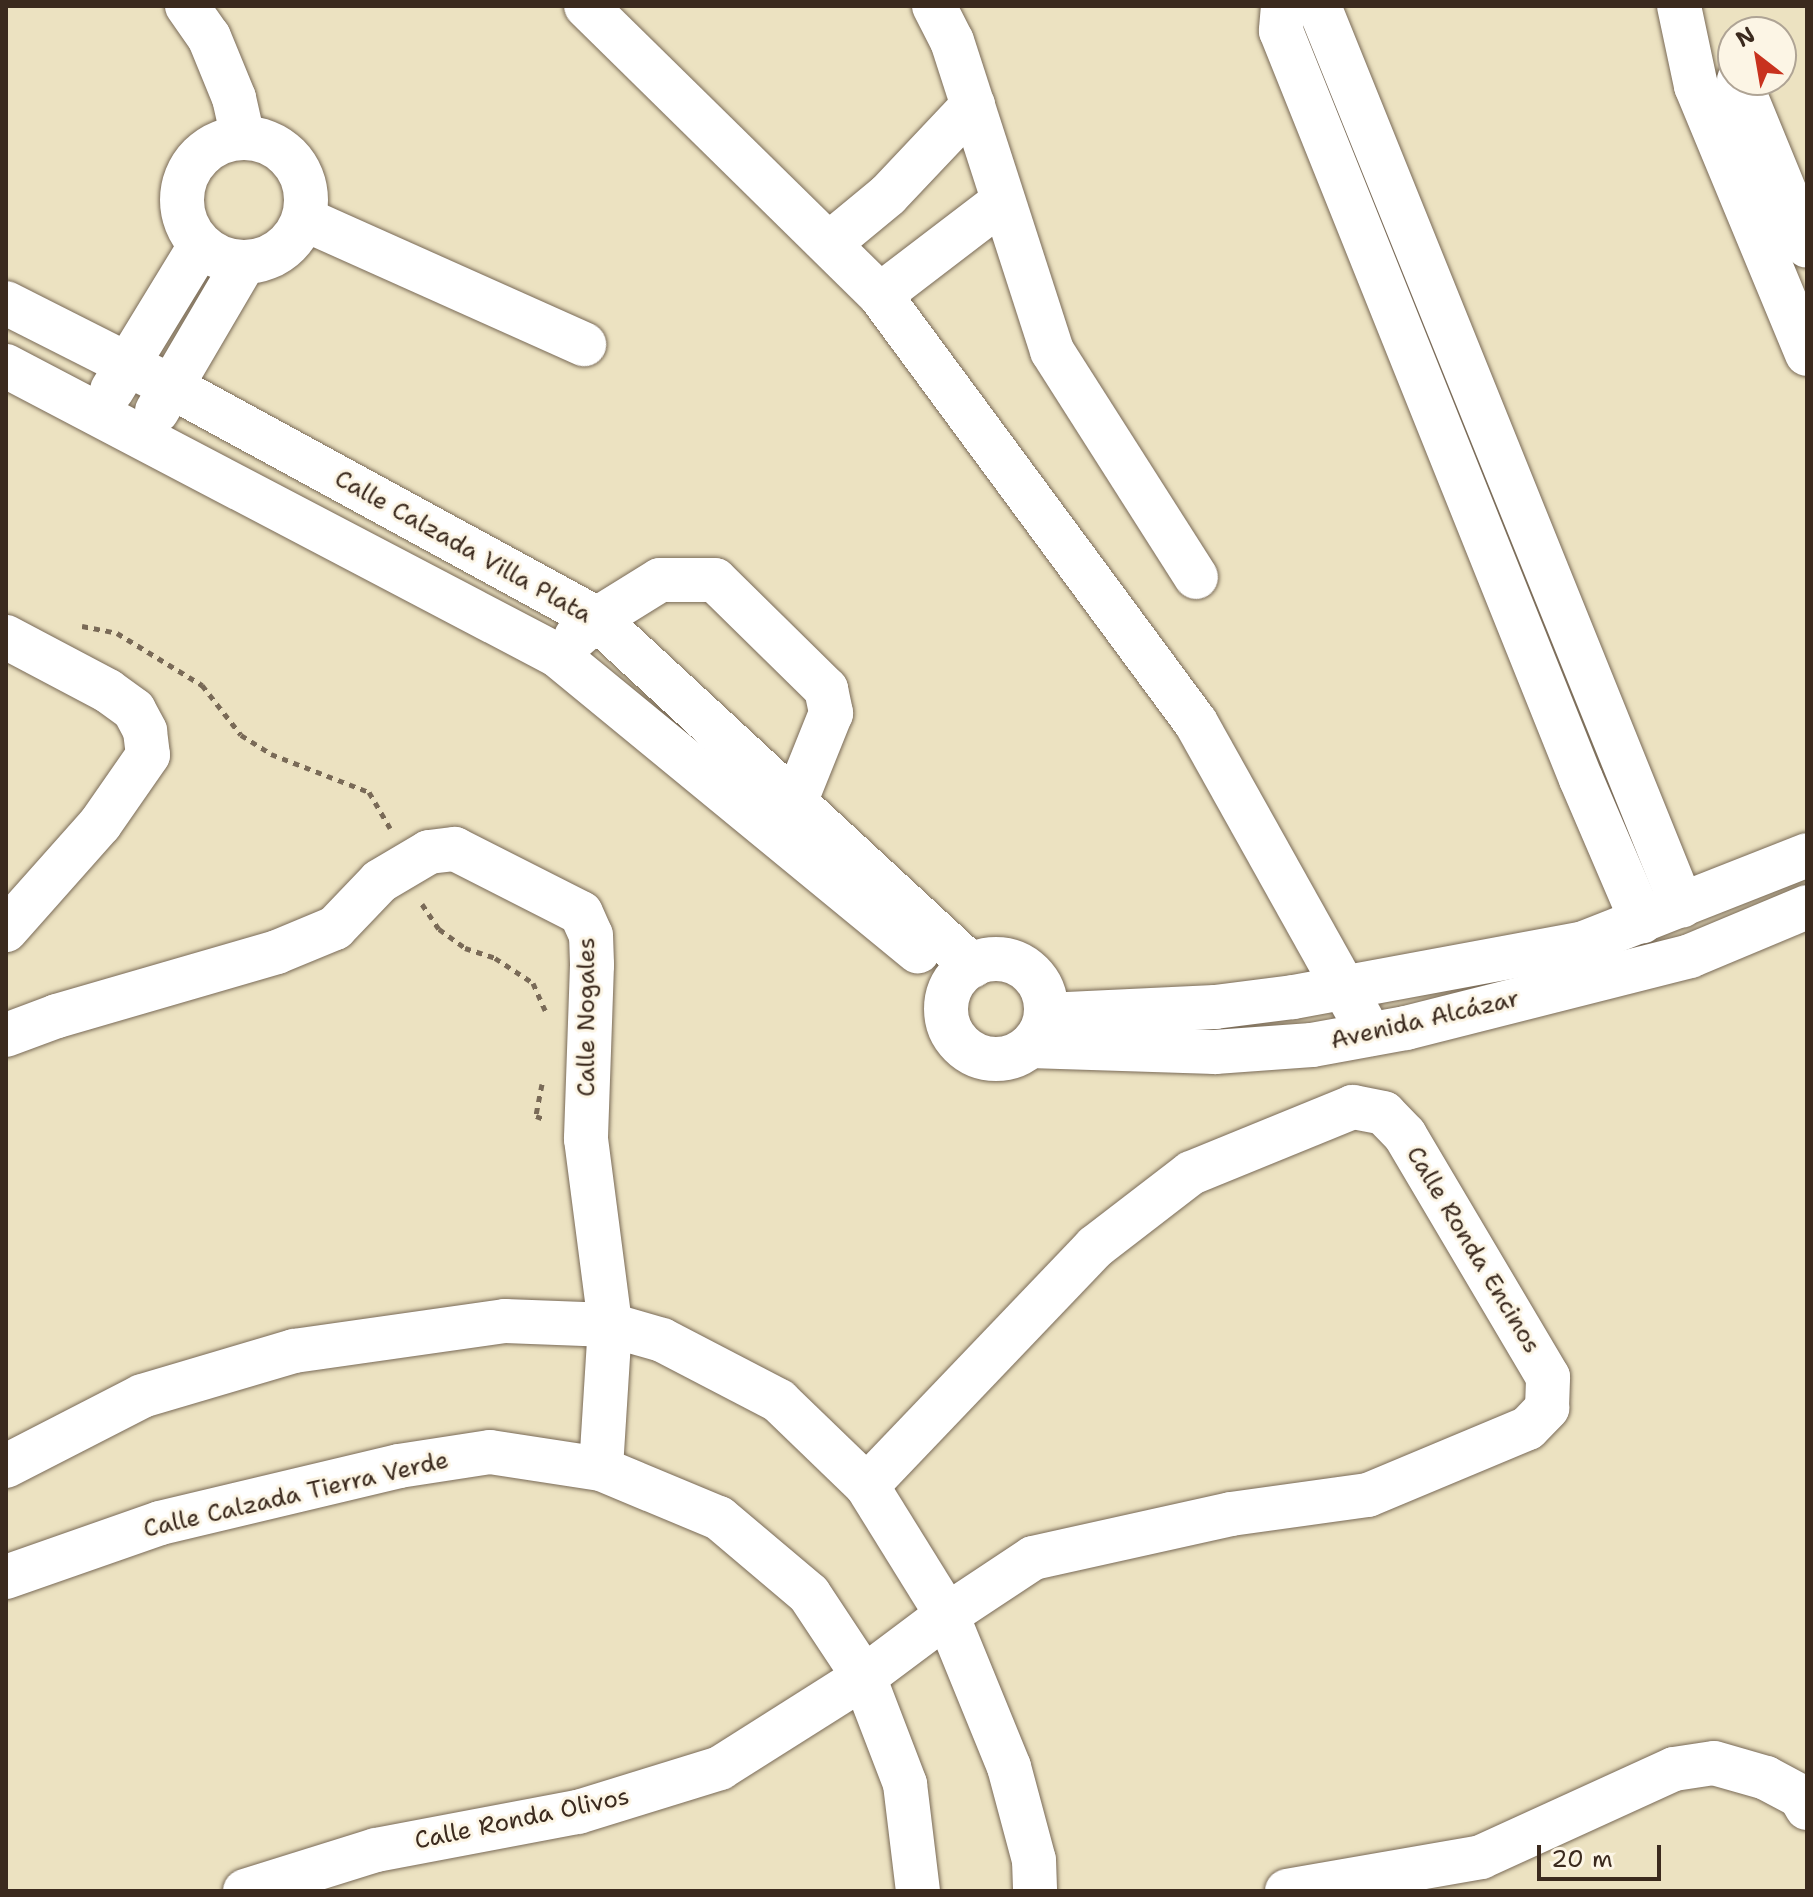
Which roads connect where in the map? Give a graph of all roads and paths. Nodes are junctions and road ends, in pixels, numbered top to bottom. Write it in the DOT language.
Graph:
graph roads {
  1 [pos="187,6"];
  2 [pos="586,6"];
  3 [pos="934,6"];
  4 [pos="1283,6"];
  5 [pos="1319,6"];
  6 [pos="1680,9"];
  7 [pos="1717,51"];
  8 [pos="1746,96"];
  9 [pos="973,105"];
  10 [pos="243,138"];
  11 [pos="1003,201"];
  12 [pos="304,219"];
  13 [pos="830,243"];
  14 [pos="200,246"];
  15 [pos="1807,246"];
  16 [pos="244,263"];
  17 [pos="880,295"];
  18 [pos="6,303"];
  19 [pos="584,344"];
  20 [pos="1807,354"];
  21 [pos="127,365"];
  22 [pos="6,366"];
  23 [pos="172,387"];
  24 [pos="1476,396"];
  25 [pos="1433,411"];
  26 [pos="98,414"];
  27 [pos="141,437"];
  28 [pos="1196,577"];
  29 [pos="597,619"];
  30 [pos="72,623"];
  31 [pos="6,637"];
  32 [pos="557,655"];
  33 [pos="1623,763"];
  34 [pos="1581,779"];
  35 [pos="796,800"];
  36 [pos="1807,855"];
  37 [pos="408,863"];
  38 [pos="1682,906"];
  39 [pos="1807,907"];
  40 [pos="1642,921"];
  41 [pos="6,930"];
  42 [pos="963,973"];
  43 [pos="1344,987"];
  44 [pos="546,1015"];
  45 [pos="1038,1030"];
  46 [pos="1370,1034"];
  47 [pos="6,1035"];
  48 [pos="543,1078"];
  49 [pos="587,1120"];
  50 [pos="610,1325"];
  51 [pos="6,1466"];
  52 [pos="601,1469"];
  53 [pos="867,1486"];
  54 [pos="6,1577"];
  55 [pos="947,1615"];
  56 [pos="864,1677"];
  57 [pos="1807,1808"];
  58 [pos="245,1891"];
  59 [pos="918,1891"];
  60 [pos="1035,1891"];
  61 [pos="1287,1891"];
  1 -- 10 [label="street"];
  2 -- 13 [label="street"];
  3 -- 9 [label="street"];
  4 -- 25 [label="street"];
  5 -- 24 [label="street"];
  6 -- 7 [label="street"];
  6 -- 20 [label="street"];
  8 -- 15 [label="street"];
  9 -- 11 [label="street"];
  9 -- 13 [label="street"];
  10 -- 12 [label="street"];
  10 -- 14 [label="street"];
  11 -- 17 [label="street"];
  11 -- 28 [label="street"];
  12 -- 16 [label="street"];
  12 -- 19 [label="street"];
  13 -- 17 [label="street"];
  14 -- 16 [label="street"];
  14 -- 21 [label="street"];
  16 -- 23 [label="street"];
  17 -- 43 [label="street"];
  18 -- 21 [label="street, Calle Calzada Villa Plata"];
  21 -- 23 [label="street, Calle Calzada Villa Plata"];
  21 -- 26 [label="street"];
  22 -- 26 [label="street, Calle Calzada Villa Plata"];
  23 -- 27 [label="street"];
  23 -- 29 [label="street, Calle Calzada Villa Plata"];
  24 -- 25 [label="street"];
  24 -- 33 [label="street"];
  25 -- 34 [label="street"];
  26 -- 27 [label="street, Calle Calzada Villa Plata"];
  27 -- 32 [label="street, Calle Calzada Villa Plata"];
  29 -- 32 [label="street"];
  29 -- 35 [label="street, Calle Calzada Villa Plata"];
  29 -- 35 [label="street"];
  30 -- 37 [label="path"];
  31 -- 41 [label="street"];
  32 -- 42 [label="street, Calle Calzada Villa Plata"];
  33 -- 34 [label="street"];
  33 -- 38 [label="street"];
  34 -- 40 [label="street"];
  35 -- 42 [label="street, Calle Calzada Villa Plata"];
  36 -- 38 [label="street, Avenida Alcázar"];
  37 -- 44 [label="path"];
  37 -- 47 [label="street, Calle Nogales"];
  37 -- 49 [label="street, Calle Nogales"];
  38 -- 40 [label="street, Avenida Alcázar"];
  39 -- 46 [label="street, Avenida Alcázar"];
  40 -- 43 [label="street, Avenida Alcázar"];
  42 -- 45 [label="street"];
  42 -- 45 [label="street"];
  43 -- 45 [label="street, Avenida Alcázar"];
  43 -- 46 [label="street"];
  45 -- 46 [label="street, Avenida Alcázar"];
  48 -- 49 [label="path"];
  49 -- 50 [label="street, Calle Nogales"];
  50 -- 51 [label="street"];
  50 -- 52 [label="street, Calle Nogales"];
  50 -- 53 [label="street"];
  52 -- 54 [label="street, Calle Calzada Tierra Verde"];
  52 -- 56 [label="street, Calle Calzada Tierra Verde"];
  53 -- 55 [label="street"];
  53 -- 55 [label="street, Calle Ronda Encinos"];
  55 -- 56 [label="street, Calle Ronda Olivos"];
  55 -- 60 [label="street"];
  56 -- 58 [label="street, Calle Ronda Olivos"];
  56 -- 59 [label="street, Calle Calzada Tierra Verde"];
  57 -- 61 [label="street"];
}
